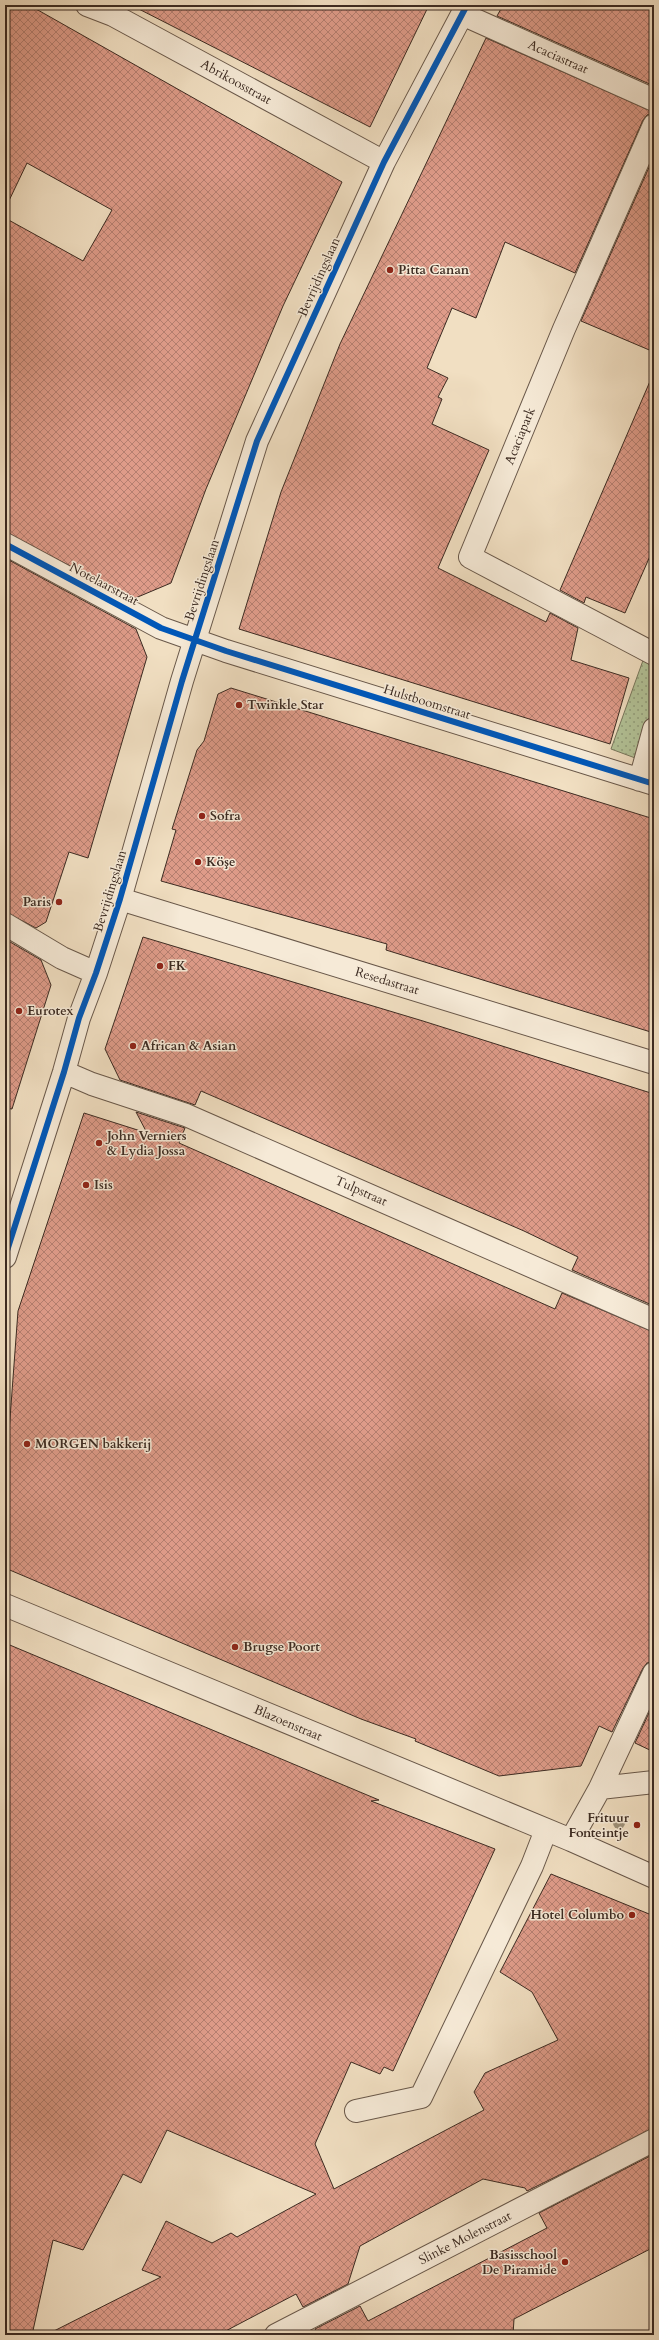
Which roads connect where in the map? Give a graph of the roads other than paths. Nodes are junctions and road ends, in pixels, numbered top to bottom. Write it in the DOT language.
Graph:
graph roads {
  1 [pos="87,5"];
  2 [pos="116,10"];
  3 [pos="465,10"];
  4 [pos="654,100"];
  5 [pos="654,125"];
  6 [pos="384,162"];
  7 [pos="5,544"];
  8 [pos="195,640"];
  9 [pos="654,654"];
  10 [pos="654,729"];
  11 [pos="647,782"];
  12 [pos="120,899"];
  13 [pos="5,924"];
  14 [pos="96,973"];
  15 [pos="654,1063"];
  16 [pos="64,1072"];
  17 [pos="5,1257"];
  18 [pos="654,1320"];
  19 [pos="5,1605"];
  20 [pos="654,1673"];
  21 [pos="654,1782"];
  22 [pos="600,1788"];
  23 [pos="546,1830"];
  24 [pos="571,1840"];
  25 [pos="654,1877"];
  26 [pos="356,2111"];
  27 [pos="654,2140"];
  28 [pos="276,2335"];
  1 -- 2 [label="street, Abrikoosstraat"];
  2 -- 6 [label="street, Abrikoosstraat"];
  3 -- 4 [label="street, Acaciastraat"];
  3 -- 6 [label="street, Bevrijdingslaan"];
  5 -- 9 [label="street, Acaciapark"];
  6 -- 8 [label="street, Bevrijdingslaan"];
  7 -- 8 [label="street, Notelaarstraat"];
  8 -- 11 [label="street, Hulstboomstraat"];
  8 -- 12 [label="street, Bevrijdingslaan"];
  10 -- 11 [label="street"];
  12 -- 14 [label="street, Bevrijdingslaan"];
  12 -- 15 [label="street, Resedastraat"];
  13 -- 14 [label="street"];
  14 -- 16 [label="street, Bevrijdingslaan"];
  16 -- 17 [label="street, Bevrijdingslaan"];
  16 -- 18 [label="street, Tulpstraat"];
  19 -- 23 [label="street, Blazoenstraat"];
  20 -- 22 [label="street"];
  21 -- 22 [label="street"];
  22 -- 24 [label="street"];
  23 -- 24 [label="street, Blazoenstraat"];
  23 -- 26 [label="street"];
  24 -- 25 [label="street, Blazoenstraat"];
  27 -- 28 [label="street, Slinke Molenstraat"];
}
